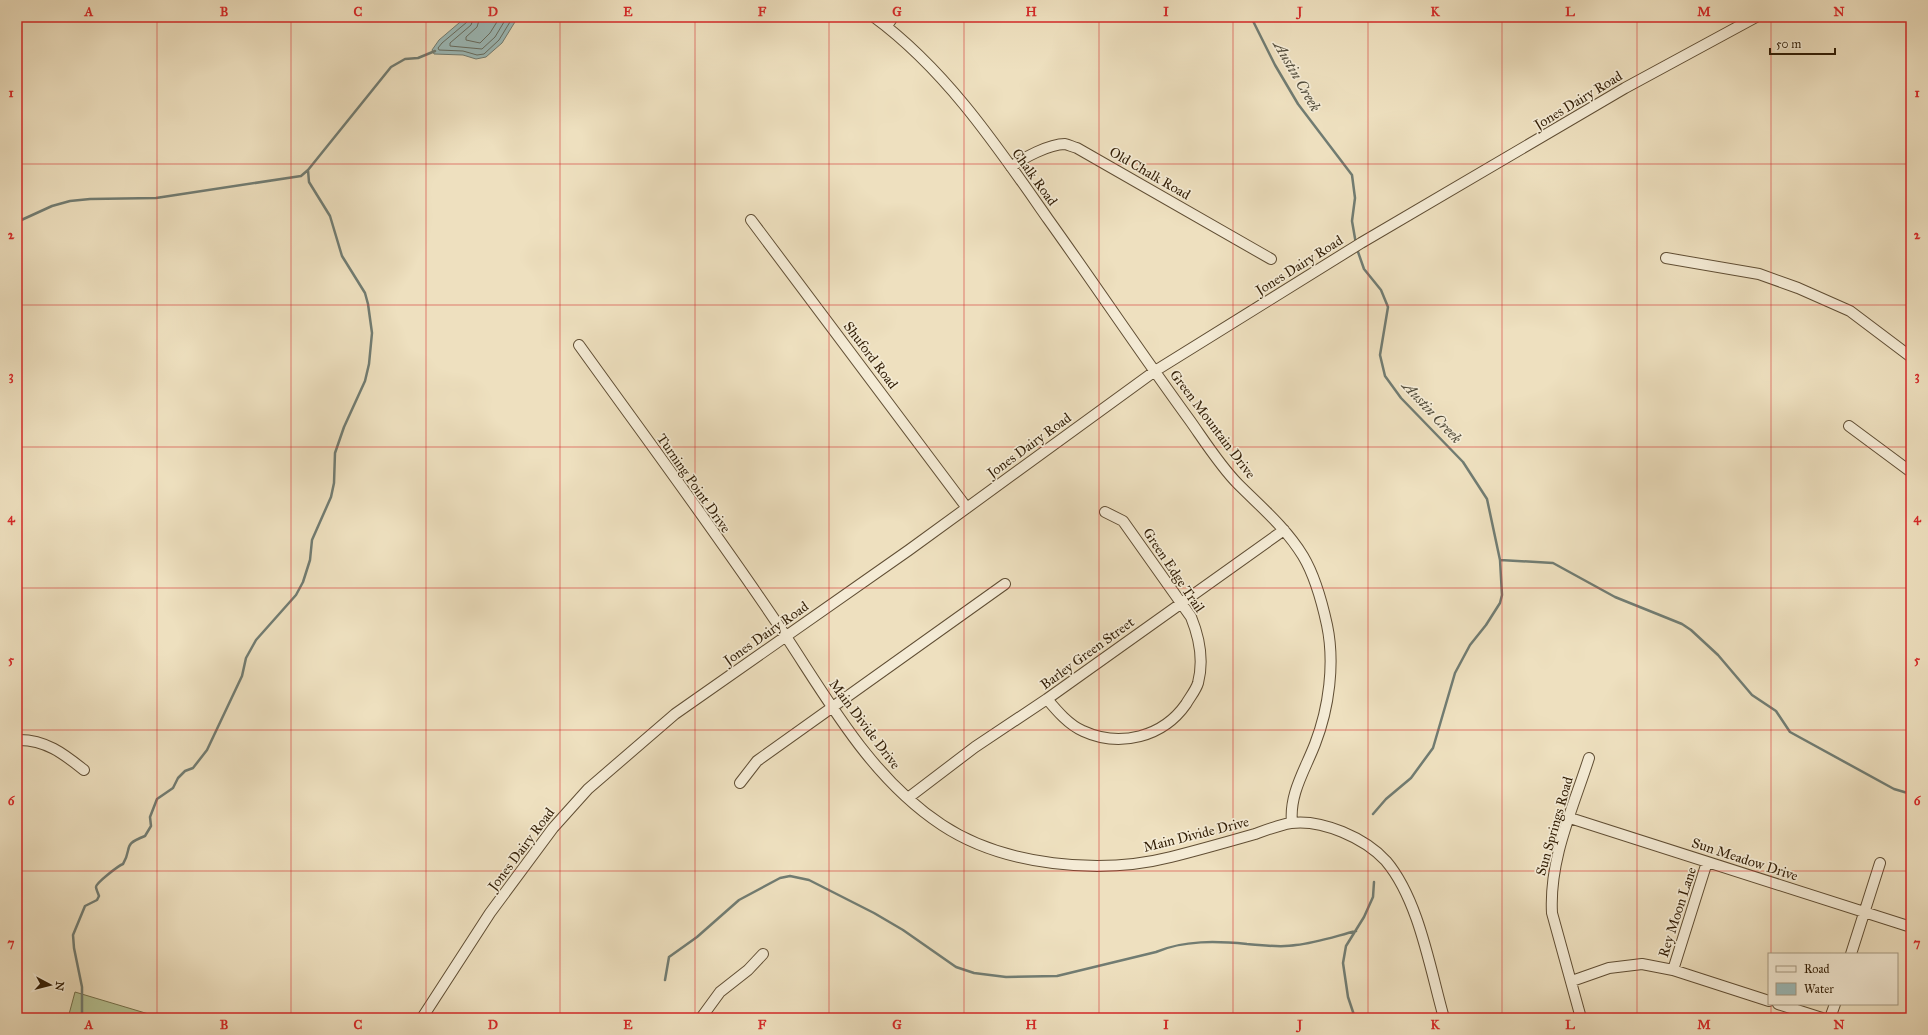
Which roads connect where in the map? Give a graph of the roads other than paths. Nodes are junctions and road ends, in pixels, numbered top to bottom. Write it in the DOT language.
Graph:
graph roads {
  1 [pos="874,17"];
  2 [pos="894,17"];
  3 [pos="1756,17"];
  4 [pos="886,26"];
  5 [pos="1011,167"];
  6 [pos="751,220"];
  7 [pos="1666,258"];
  8 [pos="1271,259"];
  9 [pos="578,345"];
  10 [pos="1911,357"];
  11 [pos="1155,371"];
  12 [pos="1849,426"];
  13 [pos="1911,472"];
  14 [pos="967,508"];
  15 [pos="1105,512"];
  16 [pos="1284,530"];
  17 [pos="1005,584"];
  18 [pos="1181,603"];
  19 [pos="786,637"];
  20 [pos="1047,699"];
  21 [pos="833,706"];
  22 [pos="17,740"];
  23 [pos="1589,758"];
  24 [pos="84,770"];
  25 [pos="740,783"];
  26 [pos="908,798"];
  27 [pos="1570,818"];
  28 [pos="1292,823"];
  29 [pos="1707,862"];
  30 [pos="1880,863"];
  31 [pos="1864,912"];
  32 [pos="1911,927"];
  33 [pos="1851,953"];
  34 [pos="763,954"];
  35 [pos="1673,970"];
  36 [pos="1572,980"];
  37 [pos="1768,1001"];
  38 [pos="1781,1005"];
  39 [pos="1835,1005"];
  40 [pos="422,1018"];
  41 [pos="701,1018"];
  42 [pos="1444,1018"];
  43 [pos="1581,1018"];
  44 [pos="1822,1018"];
  45 [pos="1830,1018"];
  1 -- 4 [label="street, Chalk Road"];
  2 -- 4 [label="street"];
  3 -- 11 [label="street, Jones Dairy Road"];
  4 -- 5 [label="street, Chalk Road"];
  5 -- 8 [label="street, Old Chalk Road"];
  5 -- 11 [label="street, Chalk Road"];
  6 -- 14 [label="street, Shuford Road"];
  7 -- 10 [label="street"];
  9 -- 19 [label="street, Turning Point Drive"];
  11 -- 14 [label="street, Jones Dairy Road"];
  11 -- 16 [label="street, Green Mountain Drive"];
  12 -- 13 [label="street"];
  14 -- 19 [label="street, Jones Dairy Road"];
  15 -- 18 [label="street, Green Edge Trail"];
  16 -- 18 [label="street, Barley Green Street"];
  16 -- 28 [label="street, Green Mountain Drive"];
  17 -- 21 [label="street"];
  18 -- 20 [label="street, Barley Green Street"];
  18 -- 20 [label="street, Green Edge Trail"];
  19 -- 21 [label="street, Main Divide Drive"];
  19 -- 40 [label="street, Jones Dairy Road"];
  20 -- 26 [label="street, Barley Green Street"];
  21 -- 25 [label="street"];
  21 -- 26 [label="street, Main Divide Drive"];
  22 -- 24 [label="street"];
  23 -- 27 [label="street, Sun Springs Road"];
  26 -- 28 [label="street, Main Divide Drive"];
  27 -- 29 [label="street, Sun Meadow Drive"];
  27 -- 36 [label="street, Sun Springs Road"];
  28 -- 42 [label="street, Main Divide Drive"];
  29 -- 31 [label="street, Sun Meadow Drive"];
  29 -- 35 [label="street, Rey Moon Lane"];
  30 -- 31 [label="street"];
  31 -- 32 [label="street, Sun Meadow Drive"];
  31 -- 33 [label="street"];
  34 -- 41 [label="street"];
  35 -- 36 [label="street"];
  35 -- 37 [label="street"];
  36 -- 43 [label="street, Sun Springs Road"];
  38 -- 44 [label="street"];
  39 -- 45 [label="street"];
}
